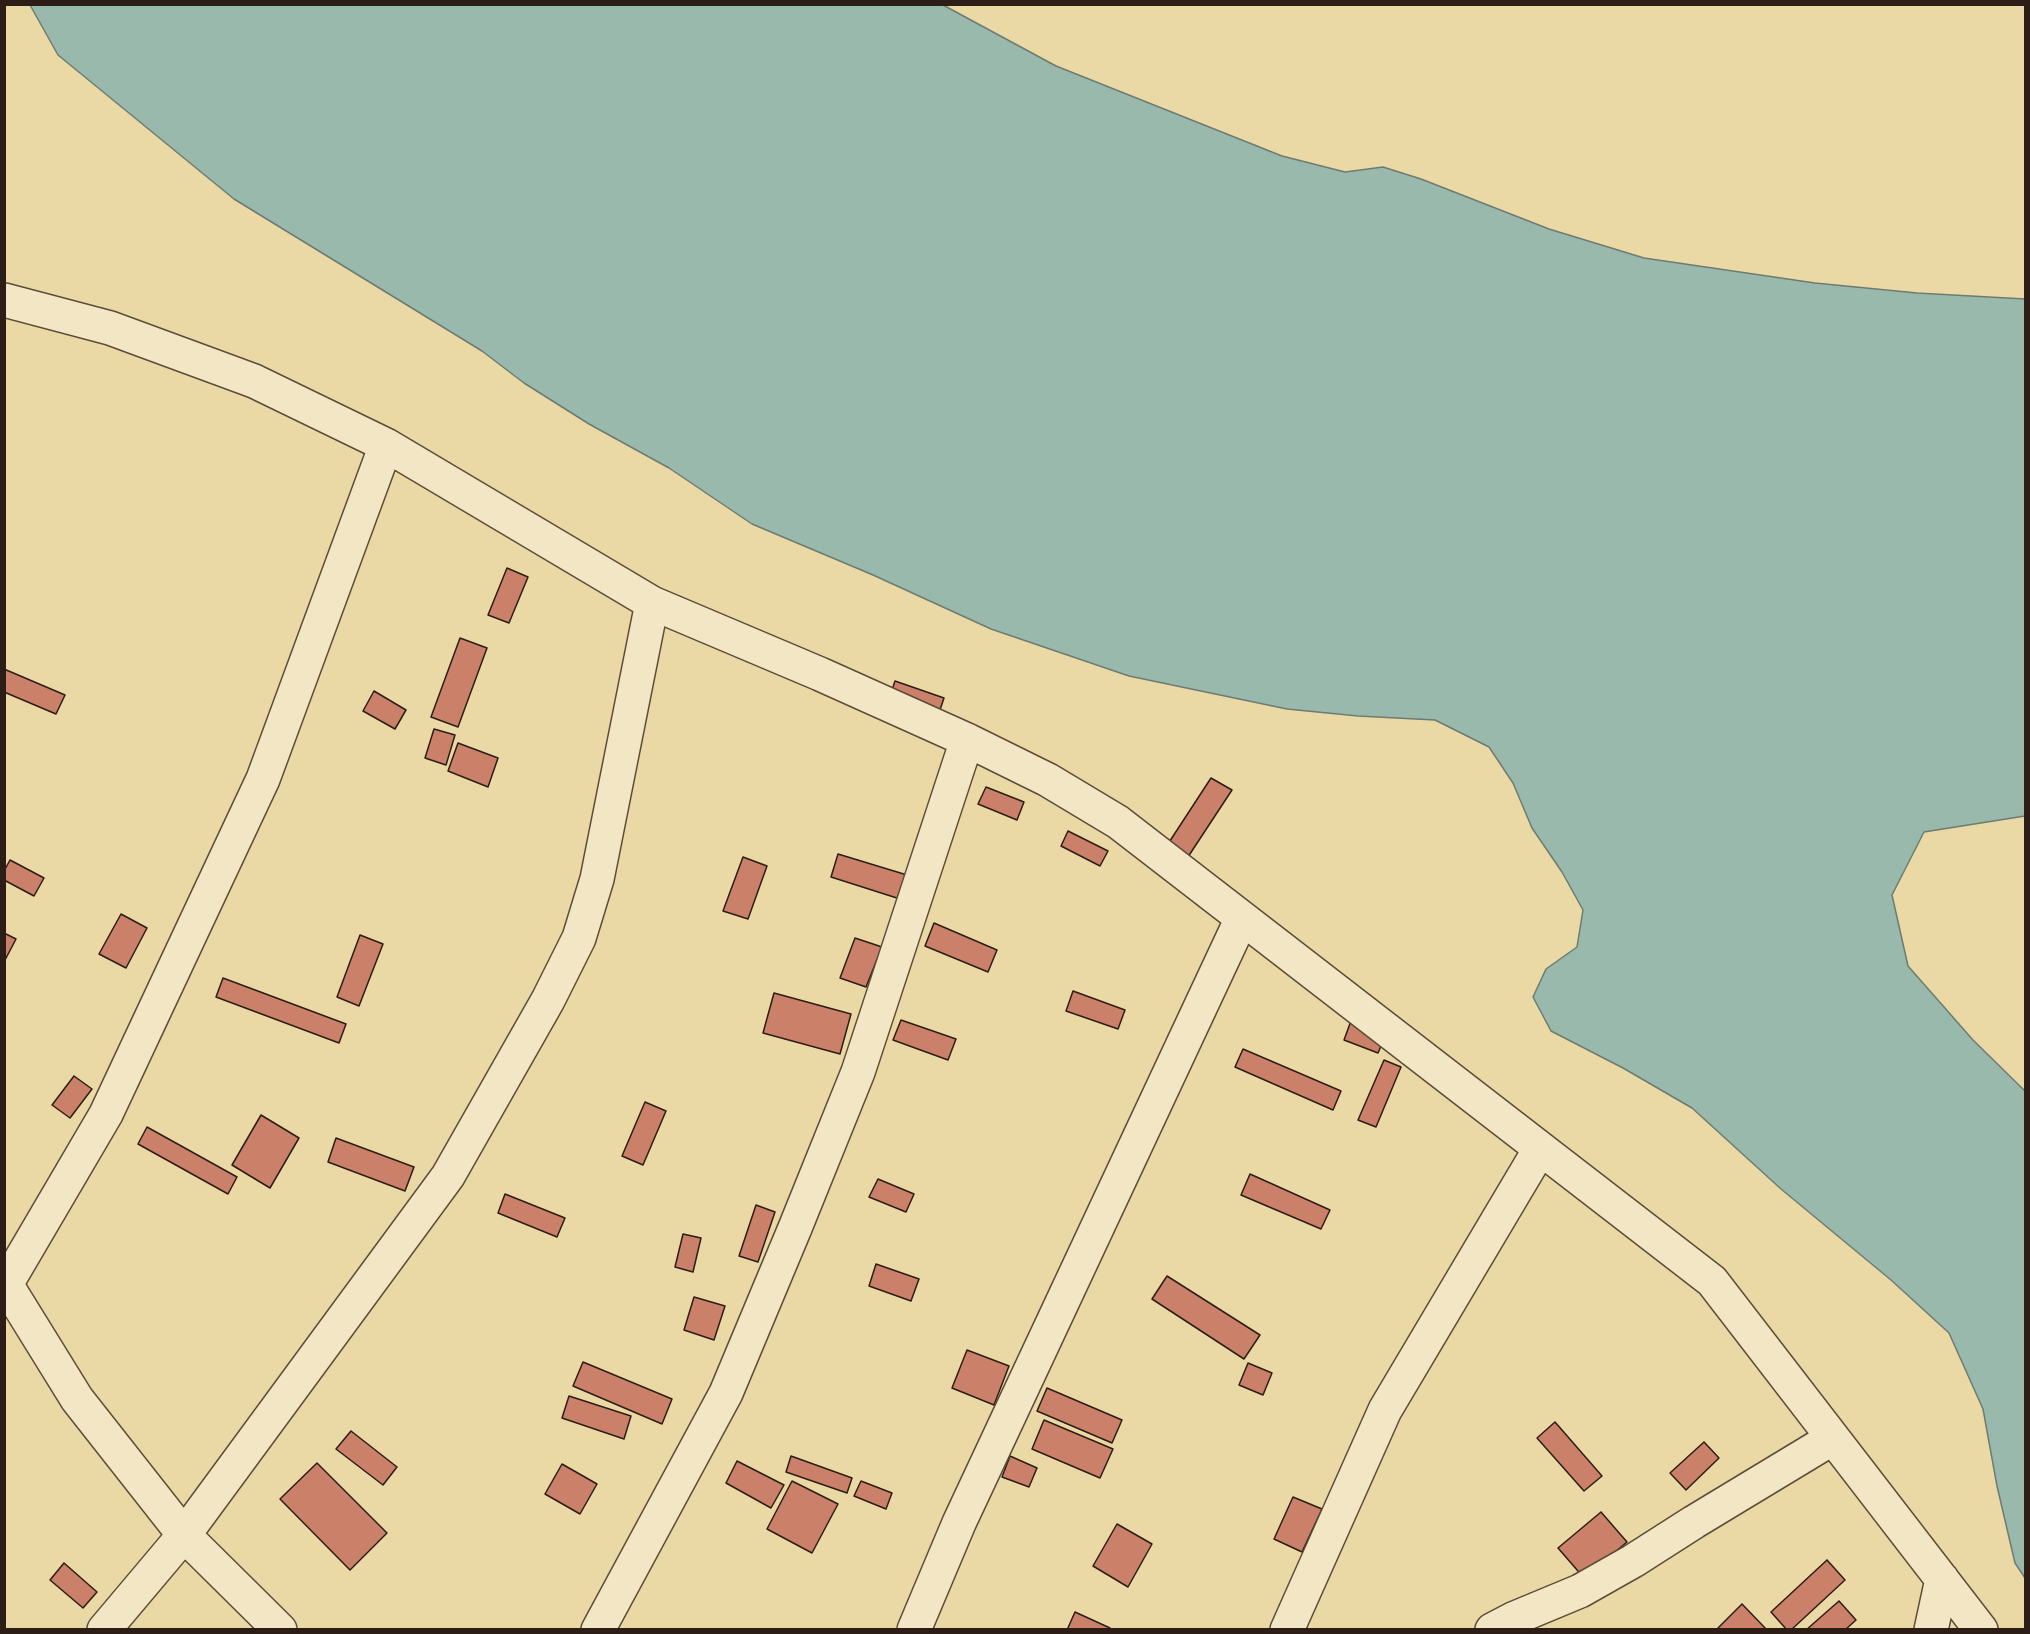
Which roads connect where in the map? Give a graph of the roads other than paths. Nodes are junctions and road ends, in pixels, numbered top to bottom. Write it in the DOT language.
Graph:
graph roads {
  1 [pos="4,300"];
  2 [pos="386,445"];
  3 [pos="652,603"];
  4 [pos="967,740"];
  5 [pos="1242,918"];
  6 [pos="1540,1149"];
  7 [pos="5,1285"];
  8 [pos="1833,1438"];
  9 [pos="184,1535"];
  10 [pos="1942,1579"];
  11 [pos="104,1629"];
  12 [pos="280,1629"];
  13 [pos="598,1629"];
  14 [pos="914,1629"];
  15 [pos="1287,1629"];
  16 [pos="1492,1629"];
  17 [pos="1931,1629"];
  18 [pos="1981,1629"];
  1 -- 2 [label="street"];
  2 -- 3 [label="street"];
  2 -- 7 [label="street"];
  3 -- 4 [label="street"];
  3 -- 9 [label="street"];
  4 -- 5 [label="street"];
  4 -- 13 [label="street"];
  5 -- 6 [label="street"];
  5 -- 14 [label="street"];
  6 -- 8 [label="street"];
  6 -- 15 [label="street"];
  7 -- 9 [label="street"];
  8 -- 10 [label="street"];
  8 -- 16 [label="street"];
  9 -- 11 [label="street"];
  9 -- 12 [label="street"];
  10 -- 17 [label="street"];
  10 -- 18 [label="street"];
}
